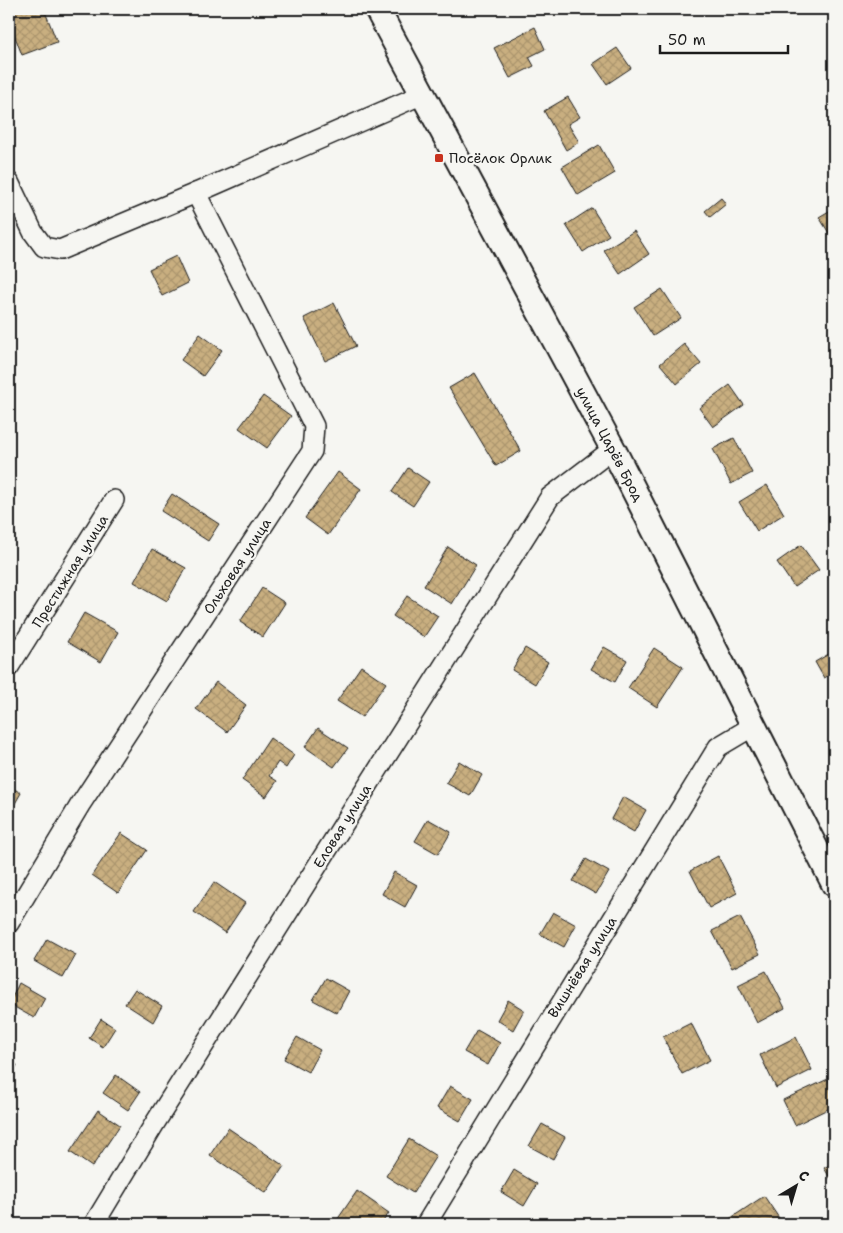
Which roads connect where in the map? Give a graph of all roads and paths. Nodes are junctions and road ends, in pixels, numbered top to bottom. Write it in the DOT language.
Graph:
graph roads {
  1 [pos="377,9"];
  2 [pos="423,94"];
  3 [pos="9,182"];
  4 [pos="196,193"];
  5 [pos="613,449"];
  6 [pos="114,500"];
  7 [pos="9,667"];
  8 [pos="755,725"];
  9 [pos="834,884"];
  10 [pos="9,923"];
  11 [pos="94,1224"];
  12 [pos="426,1224"];
  1 -- 2 [label="street, улица Царёв Брод"];
  2 -- 4 [label="street"];
  2 -- 5 [label="street, улица Царёв Брод"];
  3 -- 4 [label="street"];
  4 -- 10 [label="street, Ольховая улица"];
  5 -- 8 [label="street, улица Царёв Брод"];
  5 -- 11 [label="street, Еловая улица"];
  6 -- 7 [label="street, Престижная улица"];
  8 -- 9 [label="street, улица Царёв Брод"];
  8 -- 12 [label="street, Вишнёвая улица"];
}
